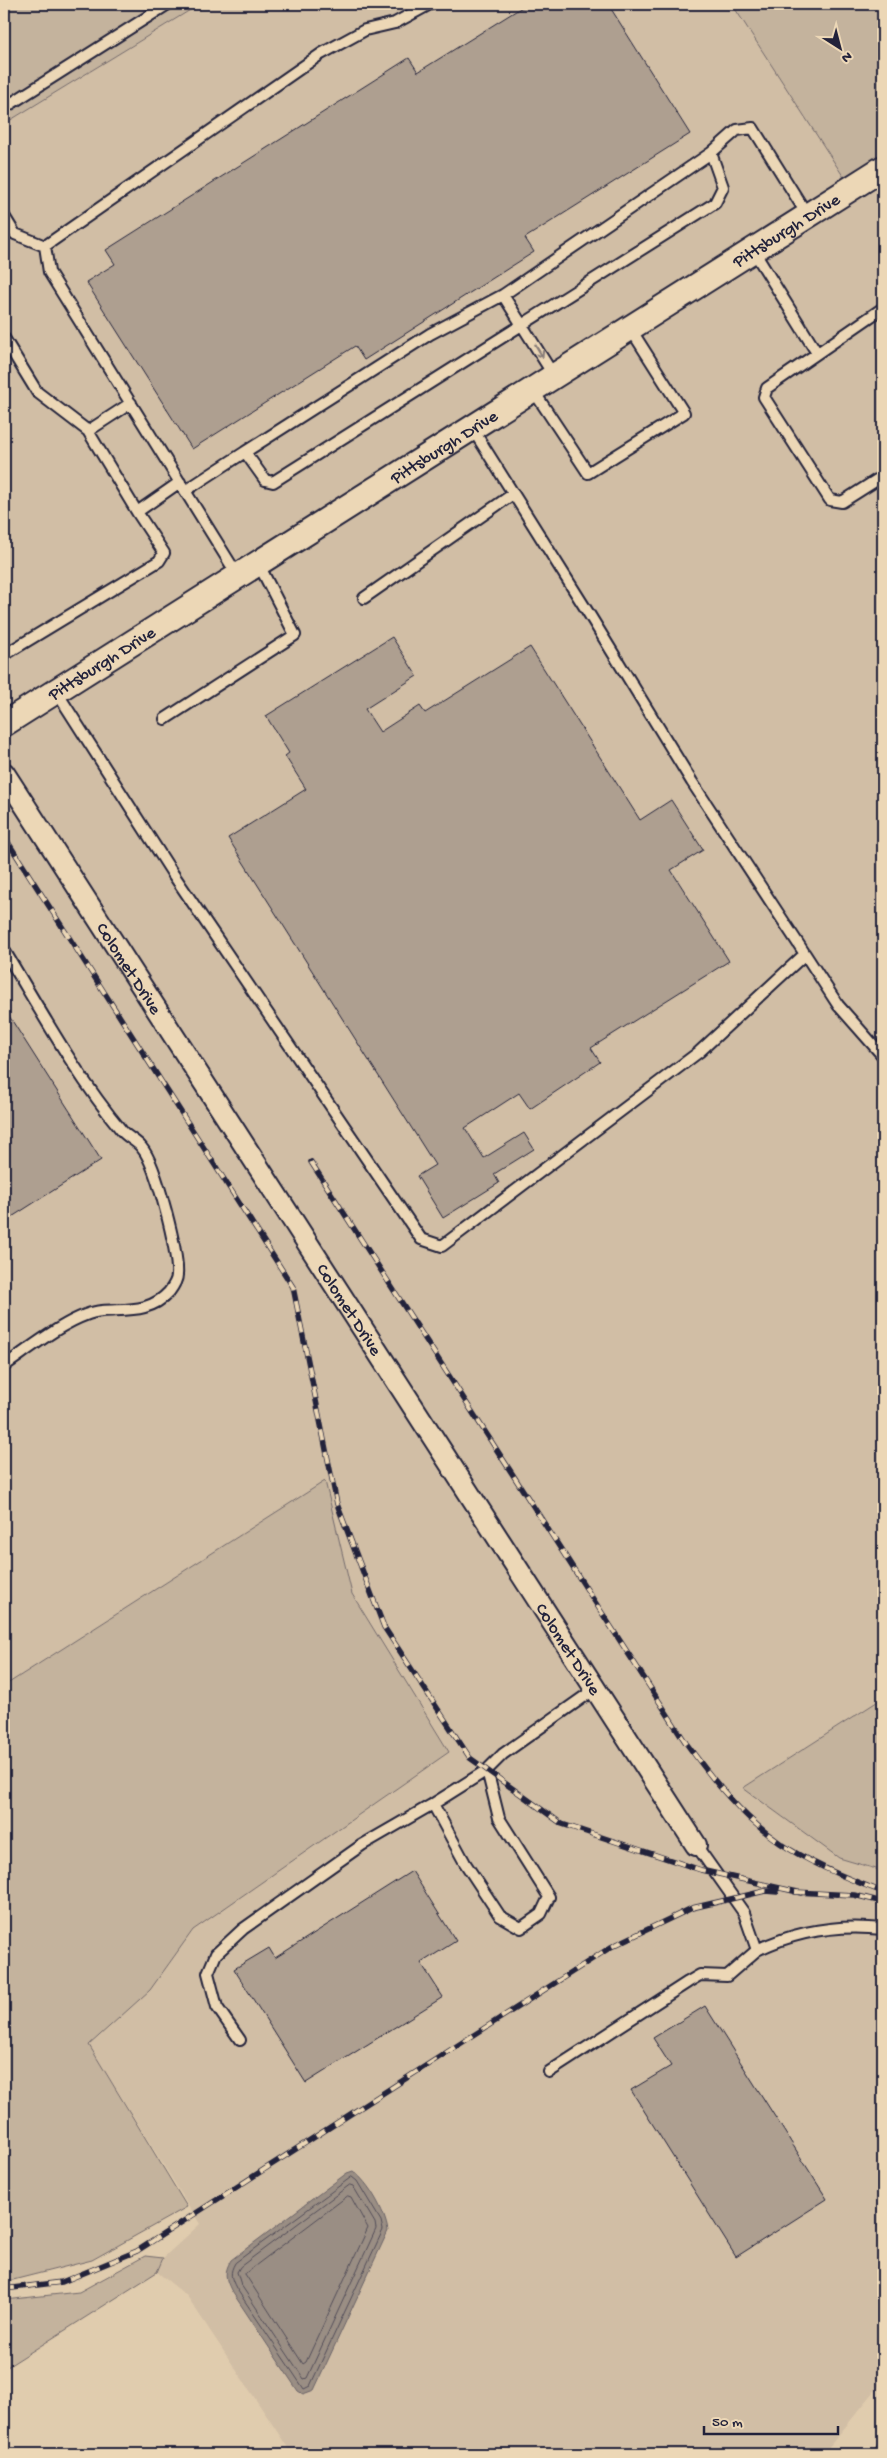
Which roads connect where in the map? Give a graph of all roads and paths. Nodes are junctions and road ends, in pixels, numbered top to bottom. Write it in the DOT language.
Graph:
graph roads {
  1 [pos="168,4"];
  2 [pos="430,4"];
  3 [pos="4,108"];
  4 [pos="711,153"];
  5 [pos="883,168"];
  6 [pos="4,216"];
  7 [pos="808,216"];
  8 [pos="45,246"];
  9 [pos="753,250"];
  10 [pos="503,295"];
  11 [pos="883,308"];
  12 [pos="524,326"];
  13 [pos="630,328"];
  14 [pos="4,338"];
  15 [pos="817,353"];
  16 [pos="554,376"];
  17 [pos="533,390"];
  18 [pos="130,403"];
  19 [pos="472,428"];
  20 [pos="88,431"];
  21 [pos="245,452"];
  22 [pos="883,476"];
  23 [pos="182,486"];
  24 [pos="513,494"];
  25 [pos="137,512"];
  26 [pos="248,570"];
  27 [pos="364,598"];
  28 [pos="4,655"];
  29 [pos="56,691"];
  30 [pos="165,719"];
  31 [pos="4,724"];
  32 [pos="4,773"];
  33 [pos="4,950"];
  34 [pos="806,954"];
  35 [pos="883,1056"];
  36 [pos="4,1366"];
  37 [pos="595,1689"];
  38 [pos="487,1770"];
  39 [pos="433,1804"];
  40 [pos="696,1845"];
  41 [pos="883,1928"];
  42 [pos="757,1950"];
  43 [pos="240,2040"];
  44 [pos="549,2072"];
  1 -- 3 [label="lane"];
  2 -- 8 [label="lane"];
  4 -- 7 [label="lane"];
  4 -- 10 [label="lane"];
  4 -- 12 [label="lane"];
  5 -- 7 [label="street, Pittsburgh Drive"];
  6 -- 8 [label="lane"];
  7 -- 9 [label="street, Pittsburgh Drive"];
  8 -- 18 [label="lane"];
  9 -- 13 [label="street, Pittsburgh Drive"];
  9 -- 15 [label="lane"];
  10 -- 12 [label="lane"];
  10 -- 21 [label="lane"];
  11 -- 15 [label="lane"];
  12 -- 16 [label="lane, one-way"];
  12 -- 21 [label="lane"];
  13 -- 16 [label="street, Pittsburgh Drive"];
  13 -- 17 [label="lane"];
  14 -- 20 [label="lane"];
  15 -- 22 [label="lane"];
  16 -- 17 [label="street, Pittsburgh Drive"];
  17 -- 19 [label="street, Pittsburgh Drive"];
  18 -- 20 [label="lane"];
  18 -- 23 [label="lane"];
  19 -- 24 [label="lane"];
  19 -- 26 [label="street, Pittsburgh Drive"];
  20 -- 25 [label="lane"];
  21 -- 23 [label="lane"];
  23 -- 25 [label="lane"];
  23 -- 26 [label="lane"];
  24 -- 27 [label="lane"];
  24 -- 34 [label="lane"];
  25 -- 28 [label="lane"];
  26 -- 29 [label="street, Pittsburgh Drive"];
  26 -- 30 [label="lane"];
  29 -- 31 [label="street, Pittsburgh Drive"];
  29 -- 34 [label="lane"];
  32 -- 37 [label="street, Colomet Drive"];
  33 -- 36 [label="lane"];
  34 -- 35 [label="lane"];
  37 -- 38 [label="lane"];
  37 -- 40 [label="street, Colomet Drive"];
  38 -- 39 [label="lane"];
  38 -- 39 [label="lane"];
  39 -- 43 [label="lane"];
  40 -- 42 [label="lane"];
  41 -- 42 [label="lane"];
  42 -- 44 [label="lane"];
}
